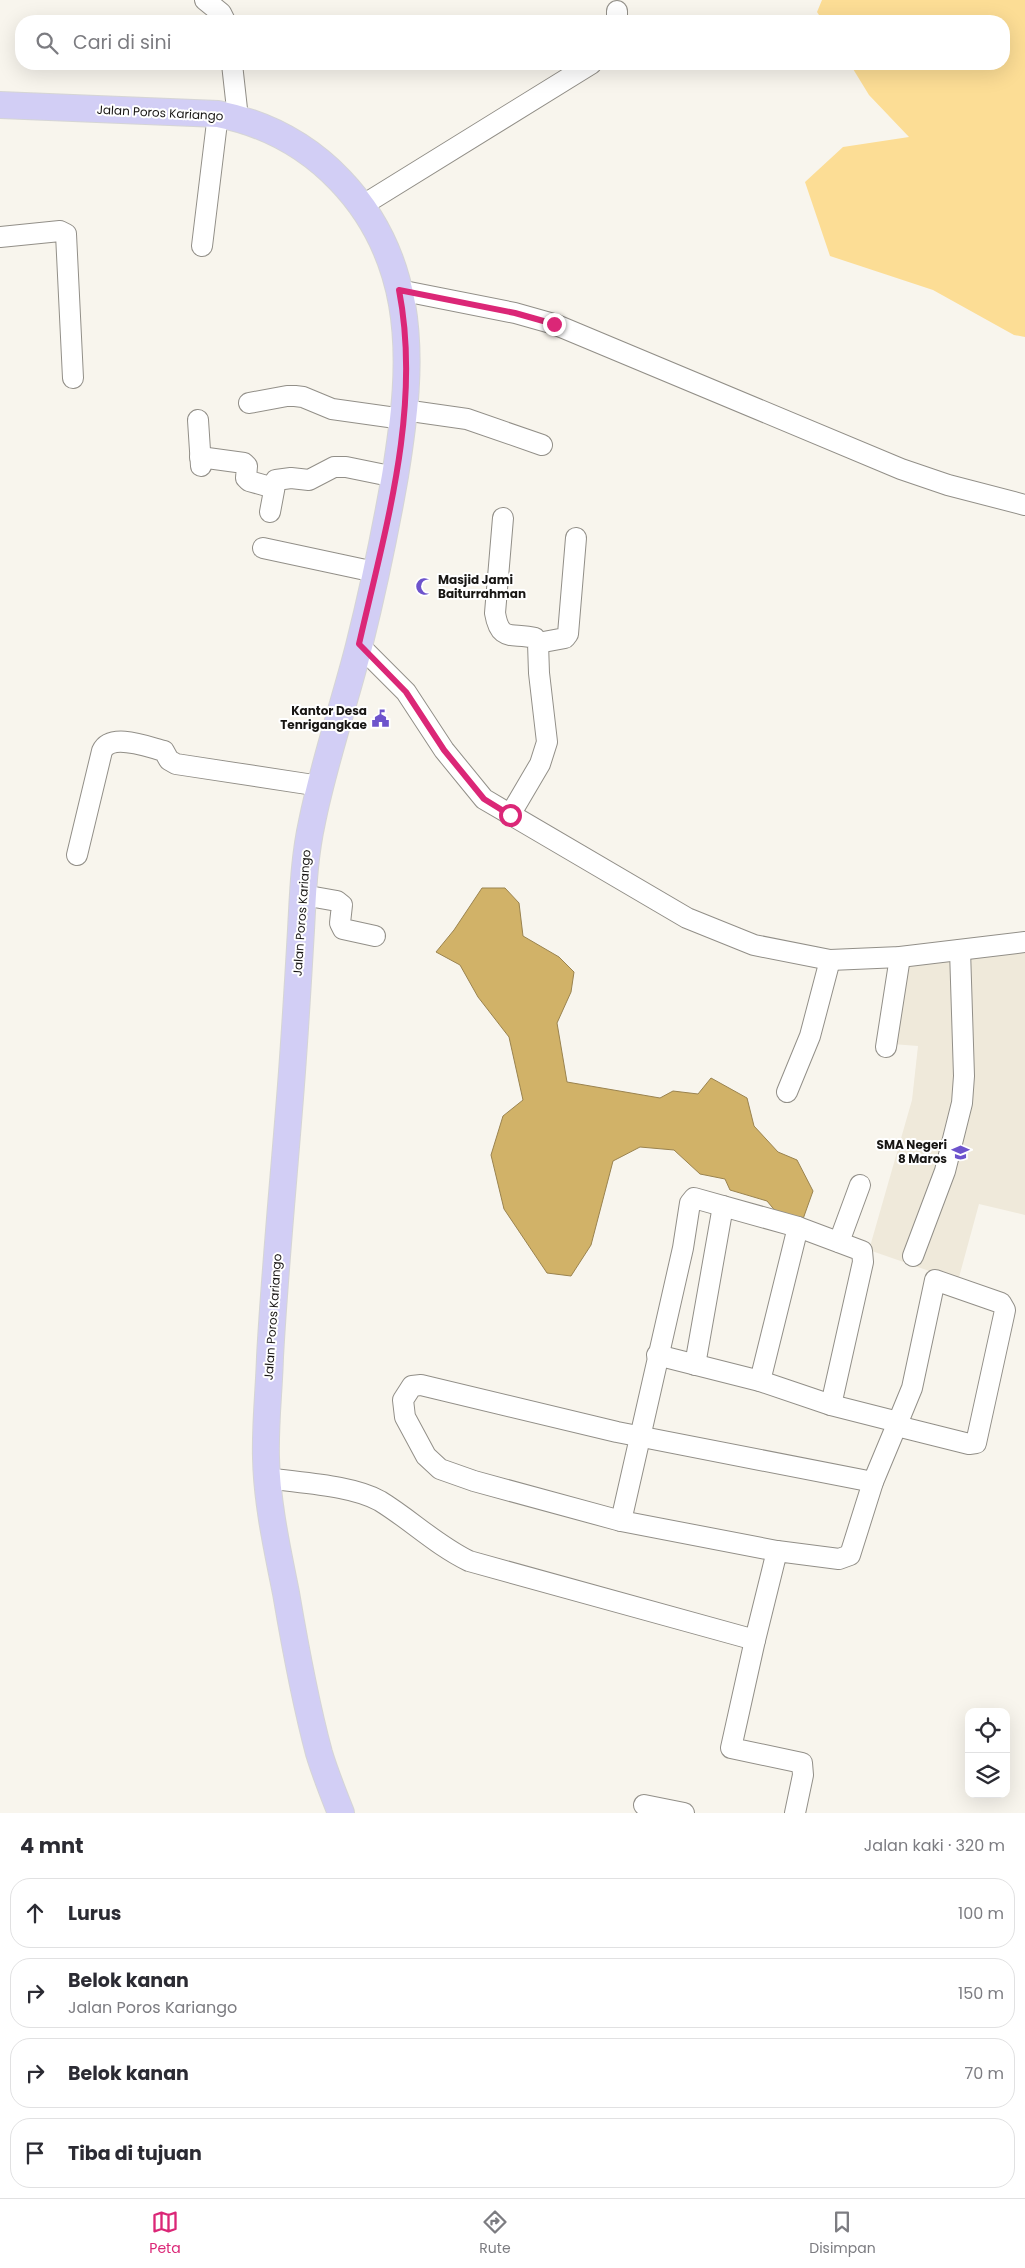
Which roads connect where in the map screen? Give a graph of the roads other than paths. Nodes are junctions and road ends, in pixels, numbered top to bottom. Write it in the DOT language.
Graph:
graph roads {
  1 [pos="205,0"];
  2 [pos="222,15"];
  3 [pos="232,70"];
  4 [pos="581,70"];
  5 [pos="0,105"];
  6 [pos="228,116"];
  7 [pos="363,206"];
  8 [pos="0,237"];
  9 [pos="202,246"];
  10 [pos="399,290"];
  11 [pos="73,378"];
  12 [pos="250,403"];
  13 [pos="404,415"];
  14 [pos="198,420"];
  15 [pos="542,445"];
  16 [pos="395,477"];
  17 [pos="274,488"];
  18 [pos="1025,506"];
  19 [pos="270,512"];
  20 [pos="503,518"];
  21 [pos="576,538"];
  22 [pos="263,548"];
  23 [pos="375,572"];
  24 [pos="538,643"];
  25 [pos="359,644"];
  26 [pos="320,786"];
  27 [pos="510,815"];
  28 [pos="77,855"];
  29 [pos="303,895"];
  30 [pos="376,936"];
  31 [pos="1025,942"];
  32 [pos="960,950"];
  33 [pos="900,957"];
  34 [pos="830,960"];
  35 [pos="886,1047"];
  36 [pos="786,1092"];
  37 [pos="860,1186"];
  38 [pos="723,1206"];
  39 [pos="798,1227"];
  40 [pos="839,1242"];
  41 [pos="914,1256"];
  42 [pos="657,1355"];
  43 [pos="695,1365"];
  44 [pos="760,1381"];
  45 [pos="831,1404"];
  46 [pos="898,1424"];
  47 [pos="640,1436"];
  48 [pos="267,1478"];
  49 [pos="873,1482"];
  50 [pos="621,1521"];
  51 [pos="777,1551"];
  52 [pos="755,1640"];
  53 [pos="644,1805"];
  54 [pos="341,1813"];
  55 [pos="684,1813"];
  56 [pos="795,1813"];
  1 -- 2 [label="street"];
  3 -- 6 [label="street"];
  4 -- 7 [label="street"];
  5 -- 6 [label="main road, Jalan Poros Kariango"];
  6 -- 7 [label="main road, Jalan Poros Kariango"];
  6 -- 9 [label="street"];
  7 -- 10 [label="main road, Jalan Poros Kariango"];
  8 -- 11 [label="street"];
  10 -- 13 [label="main road, Jalan Poros Kariango"];
  10 -- 18 [label="street"];
  12 -- 13 [label="street"];
  13 -- 15 [label="street"];
  13 -- 16 [label="main road, Jalan Poros Kariango"];
  14 -- 17 [label="street"];
  16 -- 17 [label="street"];
  16 -- 23 [label="main road, Jalan Poros Kariango"];
  17 -- 19 [label="street"];
  20 -- 24 [label="street"];
  21 -- 24 [label="street"];
  22 -- 23 [label="street"];
  23 -- 25 [label="main road, Jalan Poros Kariango"];
  24 -- 27 [label="street"];
  25 -- 26 [label="main road, Jalan Poros Kariango"];
  25 -- 27 [label="street"];
  26 -- 28 [label="street"];
  26 -- 29 [label="main road, Jalan Poros Kariango"];
  27 -- 34 [label="street"];
  29 -- 30 [label="street"];
  29 -- 48 [label="main road, Jalan Poros Kariango"];
  31 -- 32 [label="street"];
  32 -- 33 [label="street"];
  32 -- 41 [label="street"];
  33 -- 34 [label="street"];
  33 -- 35 [label="street"];
  34 -- 36 [label="street"];
  37 -- 40 [label="street"];
  38 -- 39 [label="street"];
  38 -- 42 [label="street"];
  38 -- 43 [label="street"];
  39 -- 40 [label="street"];
  39 -- 44 [label="street"];
  40 -- 45 [label="street"];
  42 -- 43 [label="street"];
  42 -- 47 [label="street"];
  43 -- 44 [label="street"];
  44 -- 45 [label="street"];
  45 -- 46 [label="street"];
  46 -- 46 [label="street"];
  46 -- 49 [label="street"];
  47 -- 49 [label="street"];
  47 -- 50 [label="street"];
  47 -- 50 [label="street"];
  48 -- 52 [label="street"];
  48 -- 54 [label="main road, Jalan Poros Kariango"];
  49 -- 51 [label="street"];
  50 -- 51 [label="street"];
  51 -- 52 [label="street"];
  52 -- 56 [label="street"];
  53 -- 55 [label="street"];
}
